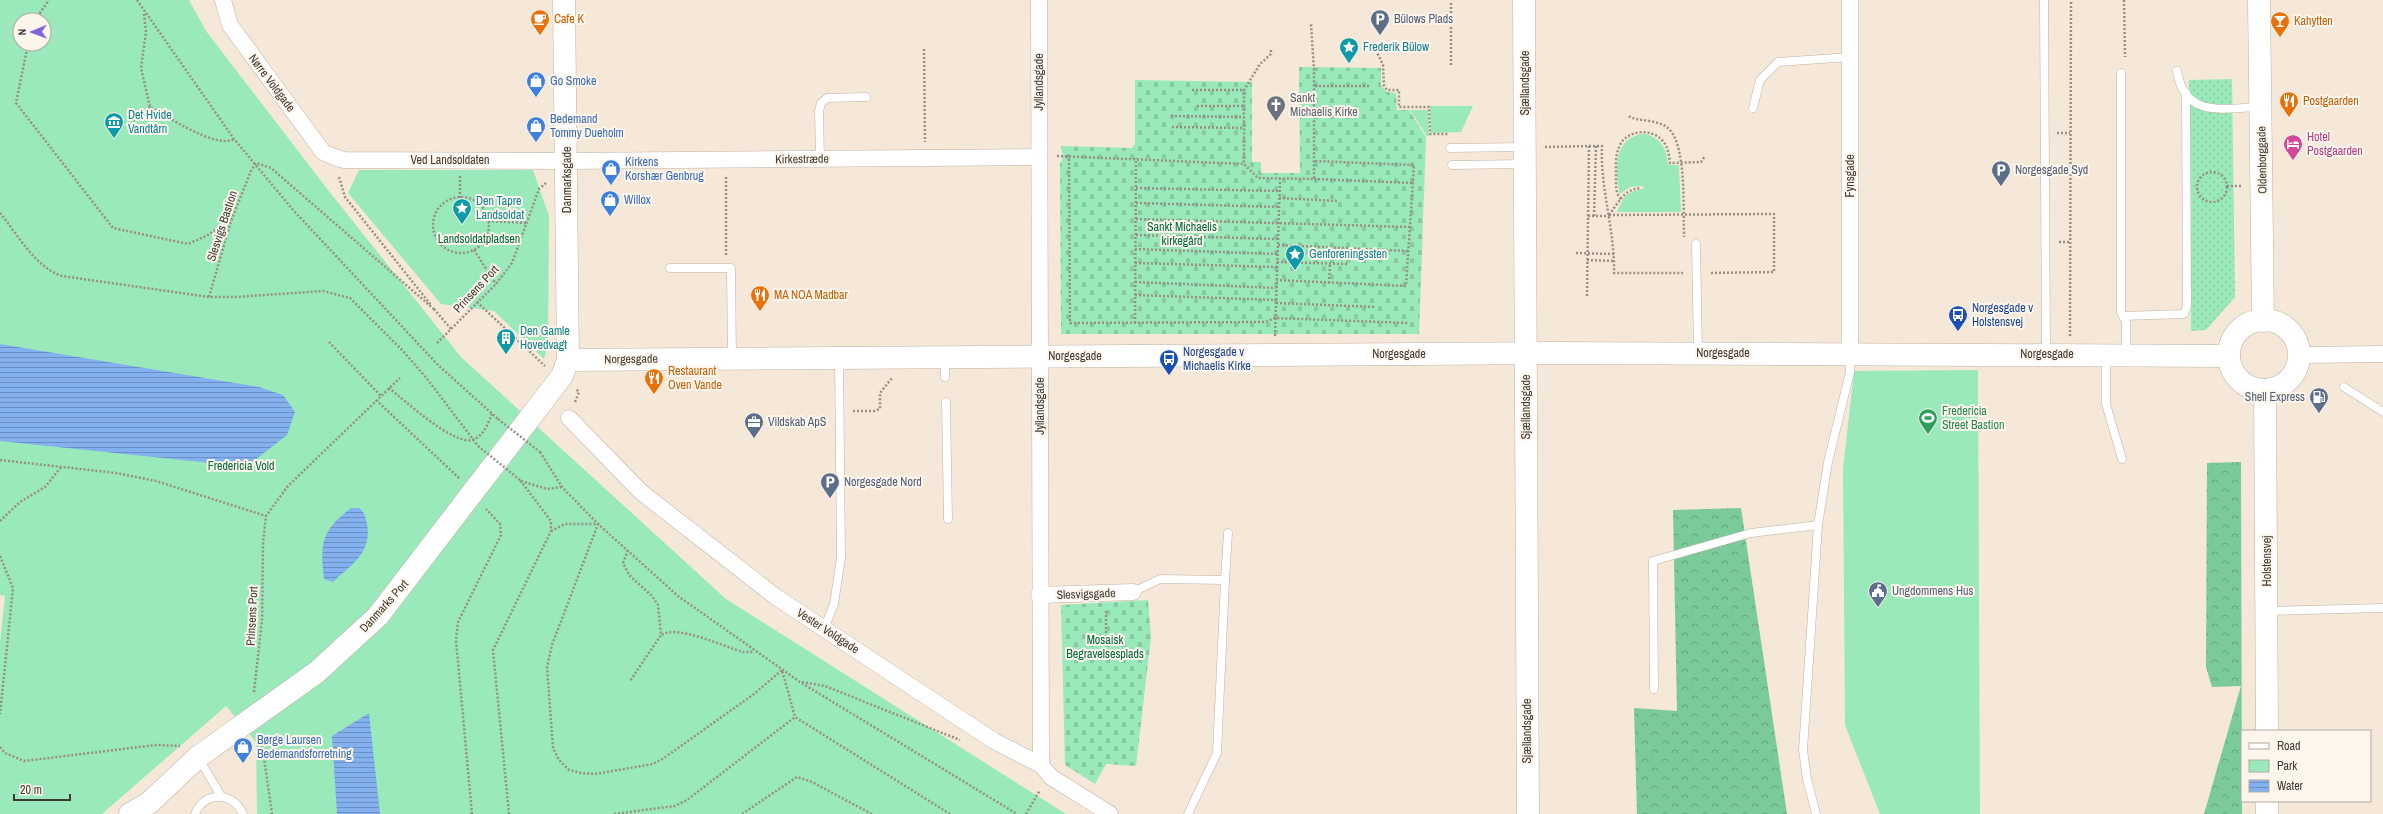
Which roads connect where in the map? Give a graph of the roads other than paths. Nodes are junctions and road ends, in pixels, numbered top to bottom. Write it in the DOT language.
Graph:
graph roads {
  1 [pos="222,0"];
  2 [pos="564,0"];
  3 [pos="1039,0"];
  4 [pos="1524,0"];
  5 [pos="1850,0"];
  6 [pos="2044,0"];
  7 [pos="2259,0"];
  8 [pos="1850,57"];
  9 [pos="2177,71"];
  10 [pos="2121,73"];
  11 [pos="2186,94"];
  12 [pos="866,97"];
  13 [pos="2261,107"];
  14 [pos="1753,108"];
  15 [pos="1450,148"];
  16 [pos="1525,156"];
  17 [pos="1038,157"];
  18 [pos="334,158"];
  19 [pos="820,159"];
  20 [pos="567,161"];
  21 [pos="1452,165"];
  22 [pos="1696,244"];
  23 [pos="670,268"];
  24 [pos="2123,316"];
  25 [pos="2263,321"];
  26 [pos="1698,353"];
  27 [pos="1850,353"];
  28 [pos="1526,354"];
  29 [pos="2046,354"];
  30 [pos="2116,354"];
  31 [pos="2383,354"];
  32 [pos="2298,355"];
  33 [pos="1040,356"];
  34 [pos="2229,356"];
  35 [pos="732,358"];
  36 [pos="839,358"];
  37 [pos="565,368"];
  38 [pos="2344,387"];
  39 [pos="2265,390"];
  40 [pos="946,402"];
  41 [pos="2383,412"];
  42 [pos="570,418"];
  43 [pos="2122,459"];
  44 [pos="948,519"];
  45 [pos="1818,525"];
  46 [pos="1228,534"];
  47 [pos="1225,580"];
  48 [pos="1133,592"];
  49 [pos="1040,595"];
  50 [pos="2383,608"];
  51 [pos="2267,611"];
  52 [pos="824,629"];
  53 [pos="1654,689"];
  54 [pos="2267,730"];
  55 [pos="198,757"];
  56 [pos="1040,765"];
  57 [pos="221,796"];
  58 [pos="2267,802"];
  59 [pos="146,808"];
  60 [pos="130,814"];
  61 [pos="195,814"];
  62 [pos="243,814"];
  63 [pos="1110,814"];
  64 [pos="1188,814"];
  65 [pos="1528,814"];
  66 [pos="1816,814"];
  67 [pos="2267,814"];
  1 -- 18 [label="street, Nørre Voldgade"];
  2 -- 20 [label="street, Danmarksgade"];
  3 -- 17 [label="street, Jyllandsgade"];
  4 -- 16 [label="street, Sjællandsgade"];
  5 -- 8 [label="street, Fynsgade"];
  6 -- 29 [label="lane"];
  7 -- 13 [label="street, Oldenborggade"];
  8 -- 14 [label="lane"];
  8 -- 27 [label="street, Fynsgade"];
  9 -- 11 [label="lane"];
  10 -- 24 [label="lane"];
  11 -- 13 [label="lane"];
  11 -- 24 [label="lane"];
  12 -- 19 [label="lane"];
  13 -- 25 [label="street, Oldenborggade"];
  15 -- 16 [label="lane"];
  16 -- 21 [label="lane"];
  16 -- 28 [label="street, Sjællandsgade"];
  17 -- 19 [label="street, Kirkestræde"];
  17 -- 33 [label="street, Jyllandsgade"];
  18 -- 20 [label="street, Ved Landsoldaten"];
  19 -- 20 [label="street, Kirkestræde"];
  20 -- 37 [label="street, Danmarksgade"];
  22 -- 26 [label="lane"];
  23 -- 35 [label="lane"];
  24 -- 30 [label="lane"];
  25 -- 32 [label="street"];
  25 -- 34 [label="street"];
  26 -- 27 [label="street, Norgesgade"];
  26 -- 28 [label="street, Norgesgade"];
  27 -- 29 [label="street, Norgesgade"];
  27 -- 45 [label="lane"];
  28 -- 33 [label="street, Norgesgade"];
  28 -- 65 [label="street, Sjællandsgade"];
  29 -- 30 [label="street, Norgesgade"];
  30 -- 34 [label="street, Norgesgade"];
  30 -- 43 [label="lane"];
  31 -- 32 [label="street"];
  32 -- 39 [label="street"];
  33 -- 36 [label="street, Norgesgade"];
  33 -- 49 [label="street, Jyllandsgade"];
  34 -- 39 [label="street"];
  35 -- 36 [label="street, Norgesgade"];
  35 -- 37 [label="street, Norgesgade"];
  36 -- 52 [label="lane"];
  37 -- 55 [label="street, Danmarks Port"];
  38 -- 41 [label="lane"];
  39 -- 51 [label="street, Holstensvej"];
  40 -- 44 [label="lane"];
  42 -- 52 [label="street, Vester Voldgade"];
  45 -- 53 [label="lane"];
  45 -- 66 [label="lane"];
  46 -- 47 [label="lane"];
  47 -- 48 [label="lane"];
  47 -- 64 [label="lane"];
  48 -- 49 [label="street, Slesvigsgade"];
  49 -- 56 [label="street, Jyllandsgade"];
  50 -- 51 [label="lane"];
  51 -- 54 [label="street, Holstensvej"];
  52 -- 56 [label="street, Vester Voldgade"];
  55 -- 57 [label="lane"];
  55 -- 59 [label="street, Danmarks Port"];
  56 -- 63 [label="street, Vester Voldgade"];
  57 -- 61 [label="lane"];
  57 -- 62 [label="lane"];
  58 -- 67 [label="street"];
  59 -- 60 [label="street, Danmarks Port"];
}
